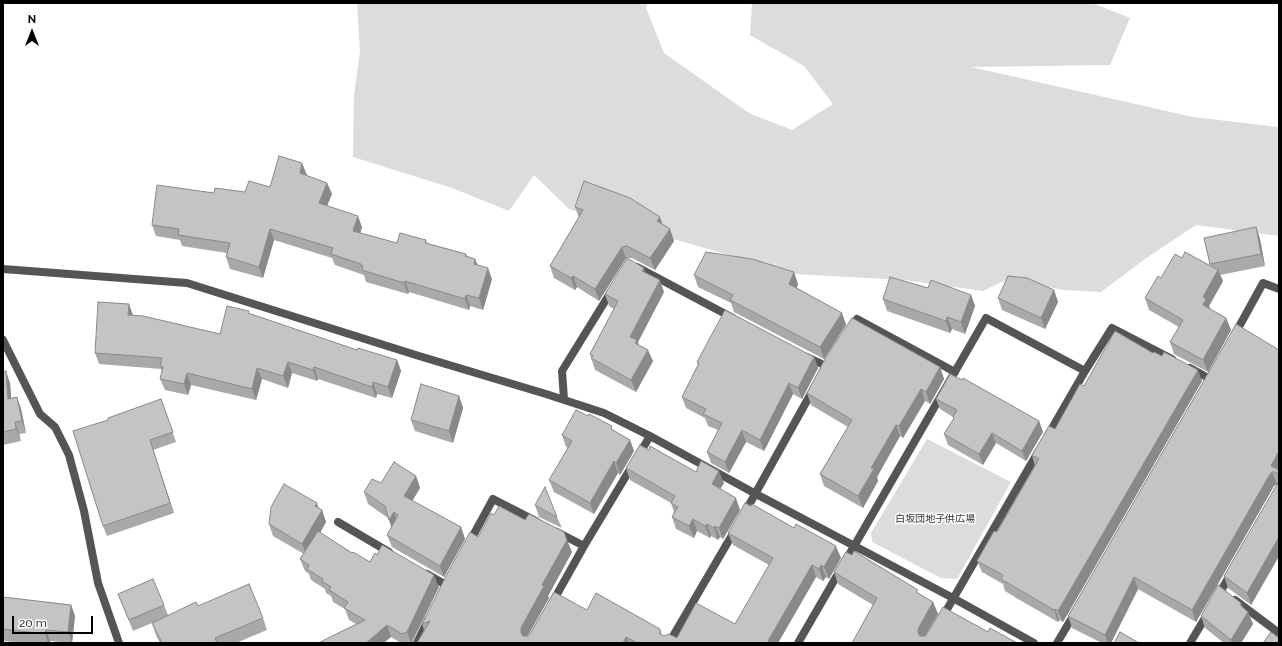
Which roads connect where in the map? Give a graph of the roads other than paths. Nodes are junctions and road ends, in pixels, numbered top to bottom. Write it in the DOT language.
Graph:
graph roads {
  1 [pos="629,263"];
  2 [pos="3,269"];
  3 [pos="616,283"];
  4 [pos="1279,289"];
  5 [pos="742,322"];
  6 [pos="846,337"];
  7 [pos="3,340"];
  8 [pos="1229,345"];
  9 [pos="798,352"];
  10 [pos="1085,371"];
  11 [pos="954,372"];
  12 [pos="1210,379"];
  13 [pos="564,399"];
  14 [pos="650,436"];
  15 [pos="756,494"];
  16 [pos="338,522"];
  17 [pos="584,546"];
  18 [pos="854,546"];
  19 [pos="464,552"];
  20 [pos="399,558"];
  21 [pos="1237,563"];
  22 [pos="419,569"];
  23 [pos="446,585"];
  24 [pos="1221,589"];
  25 [pos="953,598"];
  26 [pos="1081,602"];
  27 [pos="549,608"];
  28 [pos="433,611"];
  29 [pos="938,624"];
  30 [pos="1279,633"];
  31 [pos="119,643"];
  32 [pos="417,643"];
  33 [pos="669,643"];
  34 [pos="798,643"];
  35 [pos="1034,643"];
  36 [pos="1057,643"];
  37 [pos="1190,643"];
  1 -- 5 [label="street"];
  2 -- 13 [label="street"];
  3 -- 13 [label="street"];
  4 -- 8 [label="street"];
  6 -- 11 [label="street"];
  7 -- 31 [label="street"];
  9 -- 15 [label="street"];
  10 -- 11 [label="street"];
  10 -- 12 [label="street"];
  10 -- 25 [label="street"];
  11 -- 18 [label="street"];
  13 -- 14 [label="street"];
  14 -- 15 [label="street"];
  14 -- 17 [label="street"];
  15 -- 18 [label="street"];
  15 -- 33 [label="street"];
  16 -- 20 [label="street"];
  17 -- 19 [label="street"];
  17 -- 27 [label="street"];
  18 -- 25 [label="street"];
  18 -- 34 [label="street"];
  21 -- 24 [label="street"];
  22 -- 23 [label="street"];
  24 -- 30 [label="street"];
  24 -- 37 [label="street"];
  25 -- 29 [label="street"];
  25 -- 35 [label="street"];
  26 -- 36 [label="street"];
  28 -- 32 [label="street"];
}
